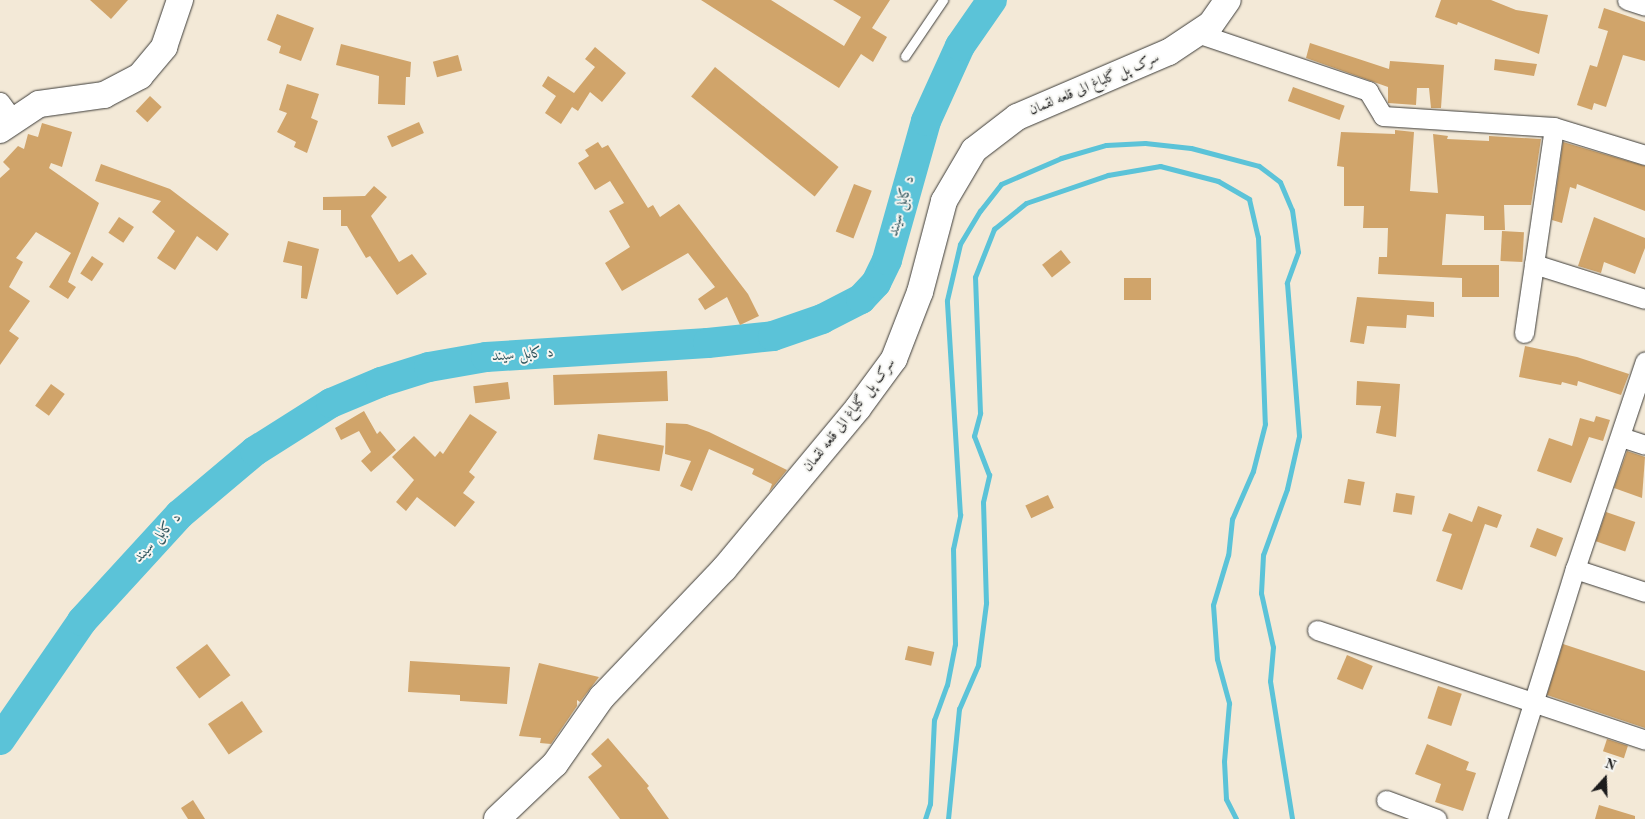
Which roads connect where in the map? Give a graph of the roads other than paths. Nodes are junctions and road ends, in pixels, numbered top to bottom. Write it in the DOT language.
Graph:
graph roads {
  1 [pos="180,0"];
  2 [pos="943,0"];
  3 [pos="1228,0"];
  4 [pos="1627,0"];
  5 [pos="1645,6"];
  6 [pos="1197,33"];
  7 [pos="905,56"];
  8 [pos="5,118"];
  9 [pos="1554,127"];
  10 [pos="1645,155"];
  11 [pos="1534,264"];
  12 [pos="1645,299"];
  13 [pos="1524,333"];
  14 [pos="1645,360"];
  15 [pos="1621,437"];
  16 [pos="1645,445"];
  17 [pos="1575,569"];
  18 [pos="1645,592"];
  19 [pos="1317,630"];
  20 [pos="1536,702"];
  21 [pos="1645,740"];
  22 [pos="1386,800"];
  23 [pos="497,819"];
  24 [pos="1437,819"];
  25 [pos="1498,819"];
  1 -- 8 [label="street"];
  2 -- 7 [label="lane"];
  3 -- 6 [label="street, سرک پل گلباغ الی قلعه لقمان"];
  4 -- 5 [label="street"];
  6 -- 9 [label="street"];
  6 -- 23 [label="street, سرک پل گلباغ الی قلعه لقمان"];
  9 -- 10 [label="street"];
  9 -- 11 [label="street"];
  11 -- 12 [label="street"];
  11 -- 13 [label="street"];
  14 -- 15 [label="street"];
  15 -- 16 [label="street"];
  15 -- 17 [label="street"];
  17 -- 18 [label="street"];
  17 -- 20 [label="street"];
  19 -- 20 [label="street"];
  20 -- 21 [label="street"];
  20 -- 25 [label="street"];
  22 -- 24 [label="street"];
}
